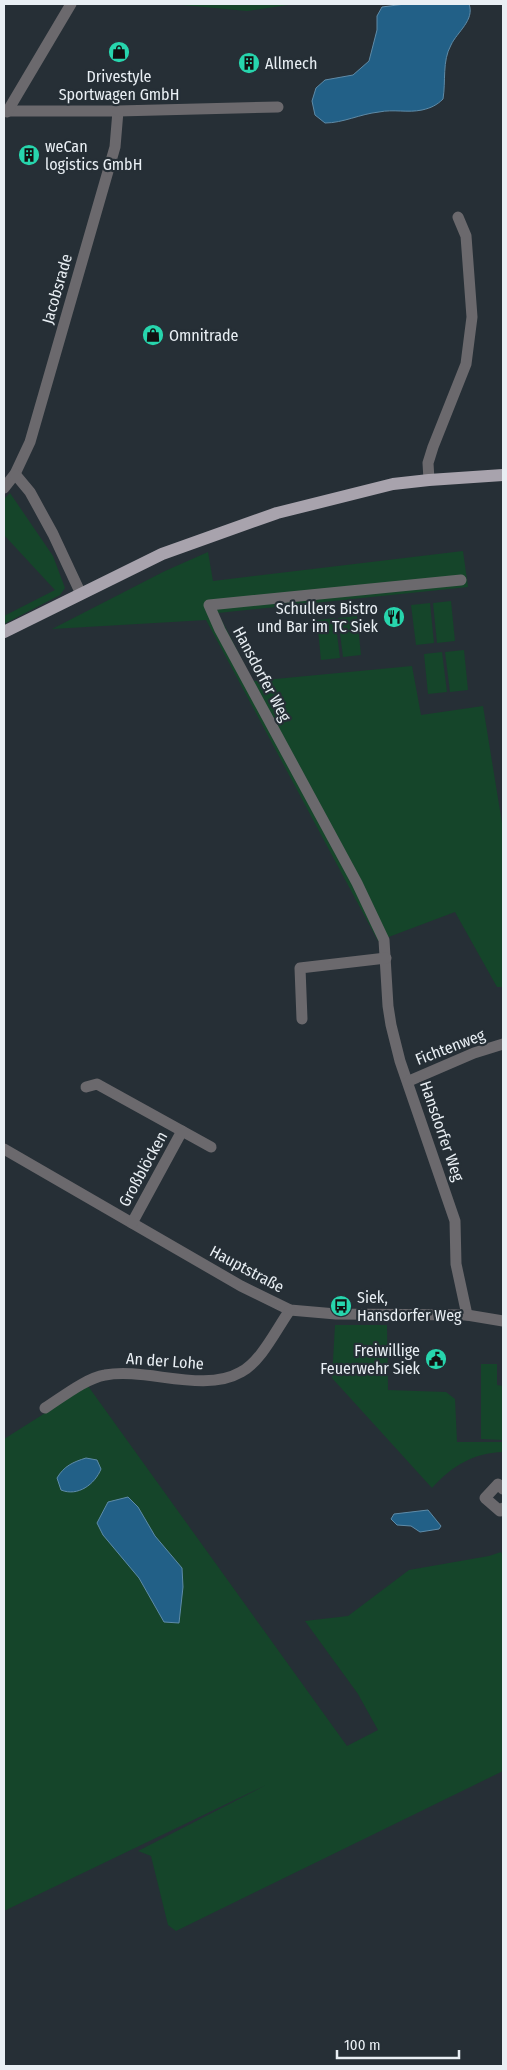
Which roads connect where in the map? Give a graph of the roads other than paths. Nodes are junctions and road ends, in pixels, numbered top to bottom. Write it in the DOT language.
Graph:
graph roads {
  1 [pos="71,4"];
  2 [pos="278,107"];
  3 [pos="5,112"];
  4 [pos="118,112"];
  5 [pos="458,217"];
  6 [pos="15,474"];
  7 [pos="503,474"];
  8 [pos="430,480"];
  9 [pos="4,488"];
  10 [pos="461,580"];
  11 [pos="81,594"];
  12 [pos="4,632"];
  13 [pos="386,958"];
  14 [pos="302,1019"];
  15 [pos="503,1044"];
  16 [pos="408,1081"];
  17 [pos="86,1087"];
  18 [pos="182,1131"];
  19 [pos="211,1147"];
  20 [pos="4,1149"];
  21 [pos="132,1223"];
  22 [pos="290,1310"];
  23 [pos="467,1315"];
  24 [pos="503,1321"];
  25 [pos="45,1408"];
  26 [pos="503,1488"];
  27 [pos="503,1508"];
  1 -- 3 [label="street"];
  2 -- 4 [label="street"];
  3 -- 4 [label="street"];
  4 -- 6 [label="street, Jacobsrade"];
  5 -- 8 [label="street"];
  6 -- 9 [label="street, Jacobsrade"];
  6 -- 11 [label="street"];
  7 -- 8 [label="main road"];
  8 -- 11 [label="main road"];
  10 -- 13 [label="street, Hansdorfer Weg"];
  11 -- 12 [label="main road"];
  13 -- 14 [label="street"];
  13 -- 16 [label="street, Hansdorfer Weg"];
  15 -- 16 [label="street, Fichtenweg"];
  16 -- 23 [label="street, Hansdorfer Weg"];
  17 -- 18 [label="street, Großblöcken"];
  18 -- 19 [label="street, Großblöcken"];
  18 -- 21 [label="street, Großblöcken"];
  20 -- 21 [label="street, Hauptstraße"];
  21 -- 22 [label="street, Hauptstraße"];
  22 -- 23 [label="street, Hauptstraße"];
  22 -- 25 [label="street, An der Lohe"];
  23 -- 24 [label="street, Hauptstraße"];
  26 -- 27 [label="street"];
}
